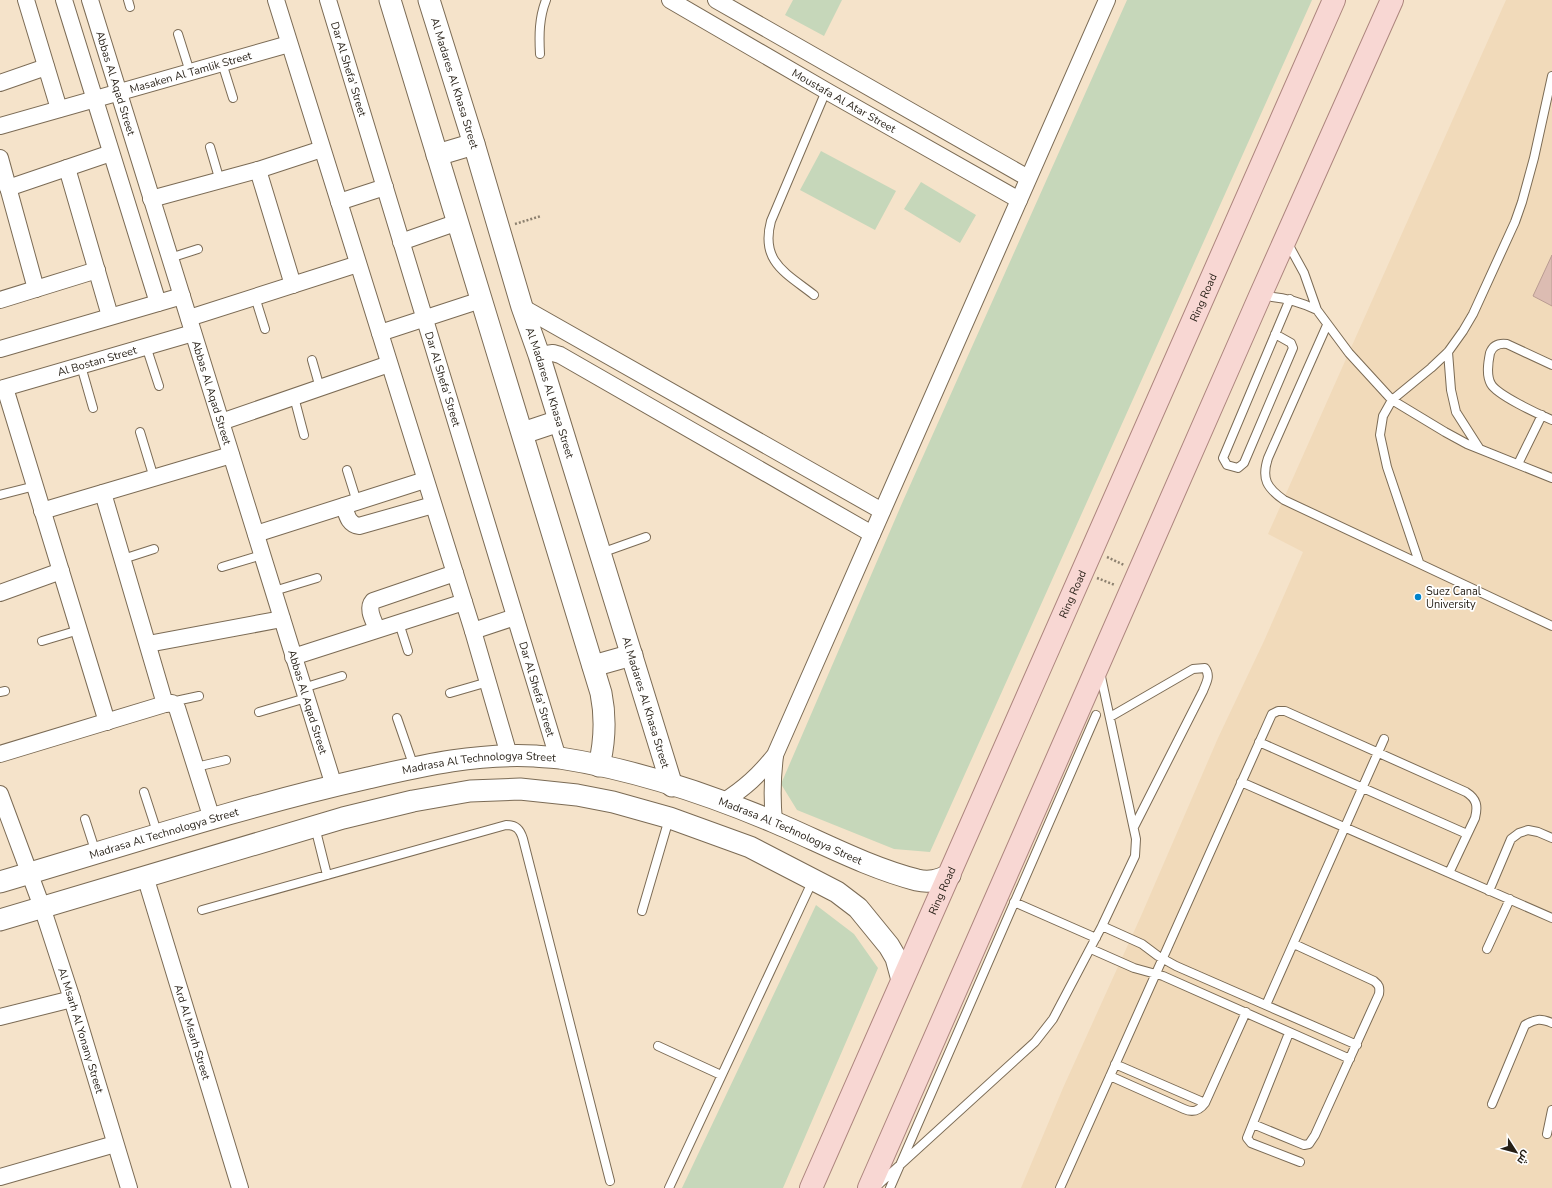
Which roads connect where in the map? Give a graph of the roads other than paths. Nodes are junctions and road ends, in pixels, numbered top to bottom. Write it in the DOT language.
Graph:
graph roads {
  1 [pos="26,0"];
  2 [pos="64,0"];
  3 [pos="90,0"];
  4 [pos="276,0"];
  5 [pos="328,0"];
  6 [pos="390,0"];
  7 [pos="429,0"];
  8 [pos="546,0"];
  9 [pos="670,0"];
  10 [pos="716,0"];
  11 [pos="1107,0"];
  12 [pos="1334,0"];
  13 [pos="1392,0"];
  14 [pos="741,14"];
  15 [pos="178,34"];
  16 [pos="729,34"];
  17 [pos="289,44"];
  18 [pos="540,54"];
  19 [pos="222,63"];
  20 [pos="46,67"];
  21 [pos="190,72"];
  22 [pos="841,72"];
  23 [pos="1552,76"];
  24 [pos="0,82"];
  25 [pos="118,92"];
  26 [pos="828,92"];
  27 [pos="233,98"];
  28 [pos="94,99"];
  29 [pos="59,109"];
  30 [pos="0,126"];
  31 [pos="474,144"];
  32 [pos="210,147"];
  33 [pos="322,149"];
  34 [pos="111,153"];
  35 [pos="437,155"];
  36 [pos="0,158"];
  37 [pos="67,168"];
  38 [pos="258,170"];
  39 [pos="1028,178"];
  40 [pos="220,180"];
  41 [pos="385,187"];
  42 [pos="8,188"];
  43 [pos="151,199"];
  44 [pos="1019,200"];
  45 [pos="339,202"];
  46 [pos="458,222"];
  47 [pos="1285,239"];
  48 [pos="402,242"];
  49 [pos="198,249"];
  50 [pos="170,258"];
  51 [pos="358,264"];
  52 [pos="97,270"];
  53 [pos="293,285"];
  54 [pos="36,289"];
  55 [pos="814,295"];
  56 [pos="182,296"];
  57 [pos="255,296"];
  58 [pos="1260,296"];
  59 [pos="1290,299"];
  60 [pos="0,300"];
  61 [pos="482,300"];
  62 [pos="158,303"];
  63 [pos="522,307"];
  64 [pos="1316,310"];
  65 [pos="110,316"];
  66 [pos="425,318"];
  67 [pos="1327,324"];
  68 [pos="191,325"];
  69 [pos="265,329"];
  70 [pos="380,333"];
  71 [pos="1275,334"];
  72 [pos="1,346"];
  73 [pos="146,346"];
  74 [pos="1448,352"];
  75 [pos="539,355"];
  76 [pos="312,360"];
  77 [pos="389,364"];
  78 [pos="81,366"];
  79 [pos="1552,366"];
  80 [pos="159,386"];
  81 [pos="2,388"];
  82 [pos="320,388"];
  83 [pos="669,391"];
  84 [pos="294,397"];
  85 [pos="1392,400"];
  86 [pos="93,408"];
  87 [pos="658,411"];
  88 [pos="1542,416"];
  89 [pos="1552,420"];
  90 [pos="559,421"];
  91 [pos="221,422"];
  92 [pos="140,432"];
  93 [pos="522,433"];
  94 [pos="304,435"];
  95 [pos="1479,448"];
  96 [pos="231,455"];
  97 [pos="1518,464"];
  98 [pos="347,470"];
  99 [pos="1537,472"];
  100 [pos="1552,472"];
  101 [pos="154,478"];
  102 [pos="1552,478"];
  103 [pos="426,480"];
  104 [pos="35,486"];
  105 [pos="104,493"];
  106 [pos="0,495"];
  107 [pos="351,504"];
  108 [pos="433,505"];
  109 [pos="42,511"];
  110 [pos="882,511"];
  111 [pos="256,534"];
  112 [pos="872,534"];
  113 [pos="646,537"];
  114 [pos="154,549"];
  115 [pos="601,553"];
  116 [pos="262,555"];
  117 [pos="123,559"];
  118 [pos="1419,562"];
  119 [pos="222,567"];
  120 [pos="61,571"];
  121 [pos="455,573"];
  122 [pos="317,578"];
  123 [pos="274,591"];
  124 [pos="0,593"];
  125 [pos="464,602"];
  126 [pos="516,617"];
  127 [pos="282,619"];
  128 [pos="399,623"];
  129 [pos="1552,626"];
  130 [pos="79,630"];
  131 [pos="378,630"];
  132 [pos="473,631"];
  133 [pos="42,641"];
  134 [pos="148,644"];
  135 [pos="408,651"];
  136 [pos="632,655"];
  137 [pos="293,657"];
  138 [pos="1099,665"];
  139 [pos="593,666"];
  140 [pos="342,676"];
  141 [pos="488,682"];
  142 [pos="305,693"];
  143 [pos="450,693"];
  144 [pos="200,696"];
  145 [pos="167,703"];
  146 [pos="259,712"];
  147 [pos="1096,715"];
  148 [pos="1110,717"];
  149 [pos="397,718"];
  150 [pos="107,722"];
  151 [pos="1384,739"];
  152 [pos="1259,742"];
  153 [pos="1378,753"];
  154 [pos="0,754"];
  155 [pos="509,755"];
  156 [pos="775,755"];
  157 [pos="468,758"];
  158 [pos="558,758"];
  159 [pos="226,760"];
  160 [pos="599,766"];
  161 [pos="196,767"];
  162 [pos="415,768"];
  163 [pos="1241,782"];
  164 [pos="334,786"];
  165 [pos="672,786"];
  166 [pos="1363,788"];
  167 [pos="470,791"];
  168 [pos="144,792"];
  169 [pos="0,794"];
  170 [pos="723,802"];
  171 [pos="670,818"];
  172 [pos="212,819"];
  173 [pos="85,820"];
  174 [pos="774,822"];
  175 [pos="315,826"];
  176 [pos="1134,827"];
  177 [pos="1346,827"];
  178 [pos="800,834"];
  179 [pos="1467,834"];
  180 [pos="159,835"];
  181 [pos="1552,838"];
  182 [pos="96,854"];
  183 [pos="785,865"];
  184 [pos="30,873"];
  185 [pos="1449,873"];
  186 [pos="327,875"];
  187 [pos="950,875"];
  188 [pos="145,876"];
  189 [pos="813,880"];
  190 [pos="0,882"];
  191 [pos="1489,890"];
  192 [pos="1510,899"];
  193 [pos="1014,902"];
  194 [pos="42,907"];
  195 [pos="202,910"];
  196 [pos="642,911"];
  197 [pos="1552,918"];
  198 [pos="0,920"];
  199 [pos="1102,926"];
  200 [pos="1096,938"];
  201 [pos="1294,944"];
  202 [pos="1091,948"];
  203 [pos="1487,949"];
  204 [pos="1163,959"];
  205 [pos="1156,973"];
  206 [pos="902,980"];
  207 [pos="1246,997"];
  208 [pos="72,999"];
  209 [pos="1269,1006"];
  210 [pos="1245,1012"];
  211 [pos="0,1017"];
  212 [pos="1263,1021"];
  213 [pos="1552,1024"];
  214 [pos="1289,1033"];
  215 [pos="1357,1045"];
  216 [pos="658,1046"];
  217 [pos="1350,1060"];
  218 [pos="1115,1064"];
  219 [pos="721,1076"];
  220 [pos="1110,1076"];
  221 [pos="1205,1103"];
  222 [pos="1492,1104"];
  223 [pos="1552,1110"];
  224 [pos="1252,1124"];
  225 [pos="1548,1134"];
  226 [pos="115,1144"];
  227 [pos="1300,1162"];
  228 [pos="900,1164"];
  229 [pos="0,1177"];
  230 [pos="610,1181"];
  231 [pos="129,1188"];
  232 [pos="240,1188"];
  233 [pos="669,1188"];
  234 [pos="811,1188"];
  235 [pos="869,1188"];
  236 [pos="874,1188"];
  237 [pos="890,1188"];
  238 [pos="1060,1188"];
  1 -- 20 [label="street"];
  2 -- 28 [label="street"];
  3 -- 25 [label="street, Abbas Al Aqad Street"];
  4 -- 17 [label="street"];
  5 -- 41 [label="street, Dar Al Shefa' Street"];
  6 -- 35 [label="street"];
  7 -- 31 [label="street, Al Madares Al Khasa Street"];
  8 -- 18 [label="lane"];
  9 -- 16 [label="street, Moustafa Al Atar Street"];
  10 -- 14 [label="street"];
  11 -- 39 [label="street"];
  12 -- 187 [label="main road, Ring Road"];
  13 -- 47 [label="main road"];
  14 -- 16 [label="street"];
  14 -- 22 [label="street"];
  15 -- 21 [label="lane"];
  16 -- 26 [label="street, Moustafa Al Atar Street"];
  17 -- 19 [label="street, Masaken Al Tamlik Street"];
  17 -- 33 [label="street"];
  19 -- 21 [label="street, Masaken Al Tamlik Street"];
  19 -- 27 [label="lane"];
  20 -- 24 [label="street"];
  20 -- 29 [label="street"];
  21 -- 25 [label="street, Masaken Al Tamlik Street"];
  22 -- 26 [label="street"];
  22 -- 39 [label="street"];
  23 -- 74 [label="lane"];
  25 -- 28 [label="street, Masaken Al Tamlik Street"];
  25 -- 43 [label="street, Abbas Al Aqad Street"];
  26 -- 44 [label="street, Moustafa Al Atar Street"];
  26 -- 55 [label="lane"];
  28 -- 29 [label="street, Masaken Al Tamlik Street"];
  28 -- 34 [label="street"];
  29 -- 30 [label="street, Masaken Al Tamlik Street"];
  31 -- 35 [label="street"];
  31 -- 63 [label="street, Al Madares Al Khasa Street"];
  32 -- 40 [label="lane"];
  33 -- 38 [label="street"];
  33 -- 45 [label="street"];
  34 -- 37 [label="street"];
  34 -- 62 [label="street"];
  35 -- 46 [label="street"];
  36 -- 42 [label="street"];
  37 -- 42 [label="street"];
  37 -- 52 [label="street"];
  38 -- 40 [label="street"];
  38 -- 53 [label="street"];
  39 -- 44 [label="street"];
  40 -- 43 [label="street"];
  41 -- 45 [label="street"];
  41 -- 48 [label="street, Dar Al Shefa' Street"];
  42 -- 54 [label="street"];
  43 -- 50 [label="street, Abbas Al Aqad Street"];
  44 -- 110 [label="street"];
  45 -- 51 [label="street"];
  46 -- 48 [label="street"];
  46 -- 61 [label="street"];
  47 -- 58 [label="main road"];
  47 -- 64 [label="lane"];
  48 -- 66 [label="street, Dar Al Shefa' Street"];
  49 -- 50 [label="lane"];
  50 -- 56 [label="street, Abbas Al Aqad Street"];
  51 -- 53 [label="street, Al Bostan Street"];
  51 -- 70 [label="street"];
  52 -- 54 [label="street"];
  52 -- 65 [label="street"];
  53 -- 57 [label="street, Al Bostan Street"];
  54 -- 60 [label="street"];
  56 -- 62 [label="street"];
  56 -- 68 [label="street, Abbas Al Aqad Street"];
  57 -- 68 [label="street, Al Bostan Street"];
  57 -- 69 [label="lane"];
  58 -- 59 [label="lane"];
  58 -- 138 [label="main road"];
  59 -- 64 [label="lane"];
  59 -- 71 [label="lane"];
  61 -- 66 [label="street"];
  61 -- 93 [label="street"];
  62 -- 65 [label="street"];
  63 -- 75 [label="street, Al Madares Al Khasa Street"];
  63 -- 83 [label="street"];
  64 -- 67 [label="lane"];
  65 -- 72 [label="street"];
  66 -- 70 [label="street"];
  66 -- 126 [label="street, Dar Al Shefa' Street"];
  67 -- 85 [label="lane"];
  67 -- 118 [label="lane"];
  68 -- 73 [label="street, Al Bostan Street"];
  68 -- 91 [label="street, Abbas Al Aqad Street"];
  70 -- 77 [label="street"];
  71 -- 71 [label="lane"];
  73 -- 78 [label="street, Al Bostan Street"];
  73 -- 80 [label="lane"];
  74 -- 85 [label="lane"];
  74 -- 95 [label="lane"];
  75 -- 87 [label="street"];
  75 -- 90 [label="street, Al Madares Al Khasa Street"];
  76 -- 82 [label="lane"];
  77 -- 82 [label="street"];
  77 -- 103 [label="street"];
  78 -- 81 [label="street, Al Bostan Street"];
  78 -- 86 [label="lane"];
  79 -- 88 [label="lane"];
  81 -- 104 [label="street"];
  82 -- 84 [label="street"];
  83 -- 87 [label="street"];
  83 -- 110 [label="street"];
  84 -- 91 [label="street"];
  84 -- 94 [label="lane"];
  85 -- 95 [label="lane"];
  85 -- 118 [label="lane"];
  87 -- 112 [label="street"];
  88 -- 89 [label="lane"];
  88 -- 97 [label="lane"];
  90 -- 93 [label="street"];
  90 -- 115 [label="street, Al Madares Al Khasa Street"];
  91 -- 96 [label="street, Abbas Al Aqad Street"];
  92 -- 101 [label="lane"];
  93 -- 139 [label="street"];
  95 -- 97 [label="lane"];
  96 -- 101 [label="street"];
  96 -- 111 [label="street, Abbas Al Aqad Street"];
  97 -- 99 [label="lane"];
  98 -- 107 [label="lane"];
  99 -- 100 [label="lane"];
  99 -- 102 [label="lane"];
  101 -- 105 [label="street"];
  103 -- 107 [label="street"];
  103 -- 108 [label="street"];
  104 -- 106 [label="lane"];
  104 -- 109 [label="street"];
  105 -- 109 [label="street"];
  105 -- 117 [label="street"];
  107 -- 108 [label="street"];
  107 -- 111 [label="street"];
  108 -- 121 [label="street"];
  109 -- 120 [label="street"];
  110 -- 112 [label="street"];
  111 -- 116 [label="street, Abbas Al Aqad Street"];
  112 -- 156 [label="street"];
  113 -- 115 [label="lane"];
  114 -- 117 [label="lane"];
  115 -- 136 [label="street, Al Madares Al Khasa Street"];
  116 -- 119 [label="lane"];
  116 -- 123 [label="street, Abbas Al Aqad Street"];
  117 -- 134 [label="street"];
  118 -- 129 [label="lane"];
  120 -- 124 [label="street"];
  120 -- 130 [label="street"];
  121 -- 125 [label="street"];
  121 -- 131 [label="street"];
  122 -- 123 [label="lane"];
  123 -- 127 [label="street, Abbas Al Aqad Street"];
  125 -- 128 [label="street"];
  125 -- 132 [label="street"];
  126 -- 132 [label="street"];
  126 -- 158 [label="street, Dar Al Shefa' Street"];
  127 -- 134 [label="street"];
  127 -- 137 [label="street, Abbas Al Aqad Street"];
  128 -- 131 [label="street"];
  128 -- 135 [label="lane"];
  130 -- 133 [label="lane"];
  130 -- 150 [label="street"];
  131 -- 137 [label="street"];
  132 -- 141 [label="street"];
  134 -- 145 [label="street"];
  136 -- 139 [label="street"];
  136 -- 165 [label="street, Al Madares Al Khasa Street"];
  137 -- 142 [label="street, Abbas Al Aqad Street"];
  138 -- 148 [label="lane"];
  138 -- 235 [label="main road"];
  139 -- 160 [label="street"];
  140 -- 142 [label="lane"];
  141 -- 143 [label="lane"];
  141 -- 155 [label="street"];
  142 -- 146 [label="lane"];
  142 -- 164 [label="street, Abbas Al Aqad Street"];
  144 -- 145 [label="lane"];
  145 -- 150 [label="street"];
  145 -- 161 [label="street"];
  147 -- 193 [label="lane"];
  148 -- 176 [label="lane"];
  148 -- 176 [label="lane"];
  149 -- 162 [label="lane"];
  150 -- 154 [label="street"];
  151 -- 153 [label="lane"];
  152 -- 153 [label="lane"];
  152 -- 163 [label="lane"];
  152 -- 166 [label="lane"];
  153 -- 166 [label="lane"];
  153 -- 179 [label="lane"];
  155 -- 157 [label="street, Madrasa Al Technologya Street"];
  155 -- 158 [label="street, Madrasa Al Technologya Street"];
  156 -- 170 [label="street"];
  156 -- 174 [label="street"];
  157 -- 162 [label="street, Madrasa Al Technologya Street"];
  157 -- 167 [label="street"];
  158 -- 160 [label="street, Madrasa Al Technologya Street"];
  159 -- 161 [label="lane"];
  160 -- 165 [label="street, Madrasa Al Technologya Street"];
  161 -- 172 [label="street"];
  162 -- 164 [label="street, Madrasa Al Technologya Street"];
  163 -- 177 [label="lane"];
  163 -- 204 [label="lane"];
  164 -- 172 [label="street, Madrasa Al Technologya Street"];
  165 -- 170 [label="street, Madrasa Al Technologya Street"];
  166 -- 177 [label="lane"];
  166 -- 179 [label="lane"];
  167 -- 171 [label="street"];
  167 -- 175 [label="street"];
  168 -- 180 [label="lane"];
  169 -- 184 [label="street, Al Msarh Al Yonany Street"];
  170 -- 174 [label="street, Madrasa Al Technologya Street"];
  171 -- 183 [label="street"];
  171 -- 196 [label="lane"];
  172 -- 180 [label="street, Madrasa Al Technologya Street"];
  173 -- 182 [label="lane"];
  174 -- 178 [label="street, Madrasa Al Technologya Street"];
  175 -- 186 [label="lane"];
  175 -- 188 [label="street"];
  176 -- 199 [label="lane"];
  177 -- 185 [label="lane"];
  177 -- 201 [label="lane"];
  178 -- 183 [label="street"];
  178 -- 187 [label="street, Madrasa Al Technologya Street"];
  179 -- 185 [label="lane"];
  180 -- 182 [label="street, Madrasa Al Technologya Street"];
  181 -- 191 [label="lane"];
  182 -- 184 [label="street, Madrasa Al Technologya Street"];
  183 -- 189 [label="street"];
  184 -- 190 [label="street, Madrasa Al Technologya Street"];
  184 -- 194 [label="street, Al Msarh Al Yonany Street"];
  185 -- 191 [label="lane"];
  186 -- 195 [label="lane"];
  186 -- 230 [label="lane"];
  187 -- 206 [label="main road, Ring Road"];
  188 -- 194 [label="street"];
  188 -- 232 [label="street, Ard Al Msarh Street"];
  189 -- 206 [label="street"];
  189 -- 219 [label="lane"];
  191 -- 192 [label="lane"];
  192 -- 197 [label="lane"];
  192 -- 203 [label="lane"];
  193 -- 200 [label="lane"];
  193 -- 228 [label="lane"];
  194 -- 198 [label="street"];
  194 -- 208 [label="street, Al Msarh Al Yonany Street"];
  199 -- 200 [label="lane"];
  199 -- 204 [label="lane"];
  200 -- 202 [label="lane"];
  201 -- 209 [label="lane"];
  201 -- 215 [label="lane"];
  202 -- 205 [label="lane"];
  202 -- 228 [label="lane"];
  204 -- 205 [label="lane"];
  204 -- 207 [label="lane"];
  205 -- 210 [label="lane"];
  205 -- 218 [label="lane"];
  206 -- 234 [label="main road, Ring Road"];
  207 -- 209 [label="lane"];
  207 -- 210 [label="lane"];
  208 -- 211 [label="street"];
  208 -- 226 [label="street, Al Msarh Al Yonany Street"];
  209 -- 212 [label="lane"];
  209 -- 215 [label="lane"];
  210 -- 212 [label="lane"];
  210 -- 221 [label="lane"];
  212 -- 214 [label="lane"];
  213 -- 222 [label="lane"];
  214 -- 217 [label="lane"];
  214 -- 224 [label="lane"];
  215 -- 217 [label="lane"];
  216 -- 219 [label="lane"];
  217 -- 224 [label="lane"];
  218 -- 220 [label="lane"];
  218 -- 221 [label="lane"];
  219 -- 233 [label="lane"];
  220 -- 221 [label="lane"];
  220 -- 238 [label="lane"];
  223 -- 225 [label="lane"];
  224 -- 227 [label="lane"];
  226 -- 229 [label="street"];
  226 -- 231 [label="street, Al Msarh Al Yonany Street"];
  228 -- 236 [label="lane"];
  228 -- 237 [label="lane"];
}
